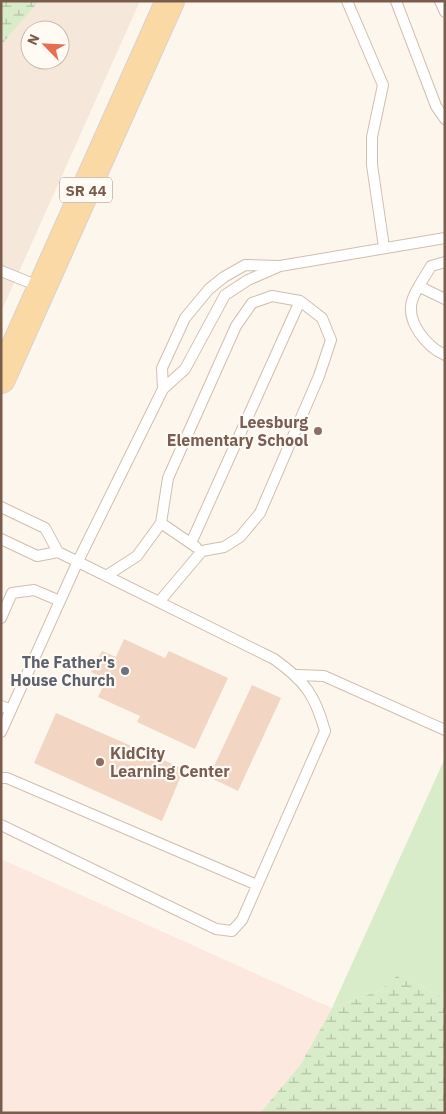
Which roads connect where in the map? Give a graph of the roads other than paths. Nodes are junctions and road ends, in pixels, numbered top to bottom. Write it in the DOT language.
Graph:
graph roads {
  1 [pos="170,1"];
  2 [pos="347,1"];
  3 [pos="396,1"];
  4 [pos="440,1"];
  5 [pos="445,12"];
  6 [pos="445,118"];
  7 [pos="445,238"];
  8 [pos="384,247"];
  9 [pos="445,262"];
  10 [pos="280,266"];
  11 [pos="1,271"];
  12 [pos="42,287"];
  13 [pos="420,287"];
  14 [pos="445,299"];
  15 [pos="300,301"];
  16 [pos="445,354"];
  17 [pos="1,379"];
  18 [pos="163,389"];
  19 [pos="1,507"];
  20 [pos="161,523"];
  21 [pos="1,539"];
  22 [pos="190,543"];
  23 [pos="202,551"];
  24 [pos="58,552"];
  25 [pos="78,562"];
  26 [pos="106,576"];
  27 [pos="60,601"];
  28 [pos="159,602"];
  29 [pos="1,618"];
  30 [pos="297,675"];
  31 [pos="6,708"];
  32 [pos="445,730"];
  33 [pos="1,732"];
  34 [pos="1,778"];
  35 [pos="1,825"];
  36 [pos="257,885"];
  1 -- 12 [label="main road, SR 44"];
  2 -- 8 [label="lane"];
  3 -- 6 [label="lane"];
  4 -- 5 [label="lane"];
  7 -- 8 [label="lane"];
  8 -- 10 [label="lane"];
  9 -- 13 [label="lane"];
  10 -- 18 [label="lane"];
  10 -- 18 [label="lane"];
  11 -- 12 [label="lane"];
  12 -- 17 [label="main road, SR 44"];
  13 -- 14 [label="lane"];
  13 -- 16 [label="lane"];
  15 -- 20 [label="lane"];
  15 -- 22 [label="lane"];
  15 -- 23 [label="lane"];
  18 -- 25 [label="lane"];
  19 -- 24 [label="lane"];
  20 -- 22 [label="lane"];
  20 -- 26 [label="lane"];
  21 -- 24 [label="lane"];
  22 -- 23 [label="lane"];
  23 -- 28 [label="lane"];
  24 -- 25 [label="lane"];
  25 -- 26 [label="lane"];
  25 -- 27 [label="lane"];
  26 -- 28 [label="lane"];
  27 -- 29 [label="lane"];
  27 -- 31 [label="lane"];
  28 -- 30 [label="lane"];
  30 -- 32 [label="lane"];
  30 -- 36 [label="lane"];
  31 -- 33 [label="lane"];
  34 -- 36 [label="lane"];
  35 -- 36 [label="lane"];
}
